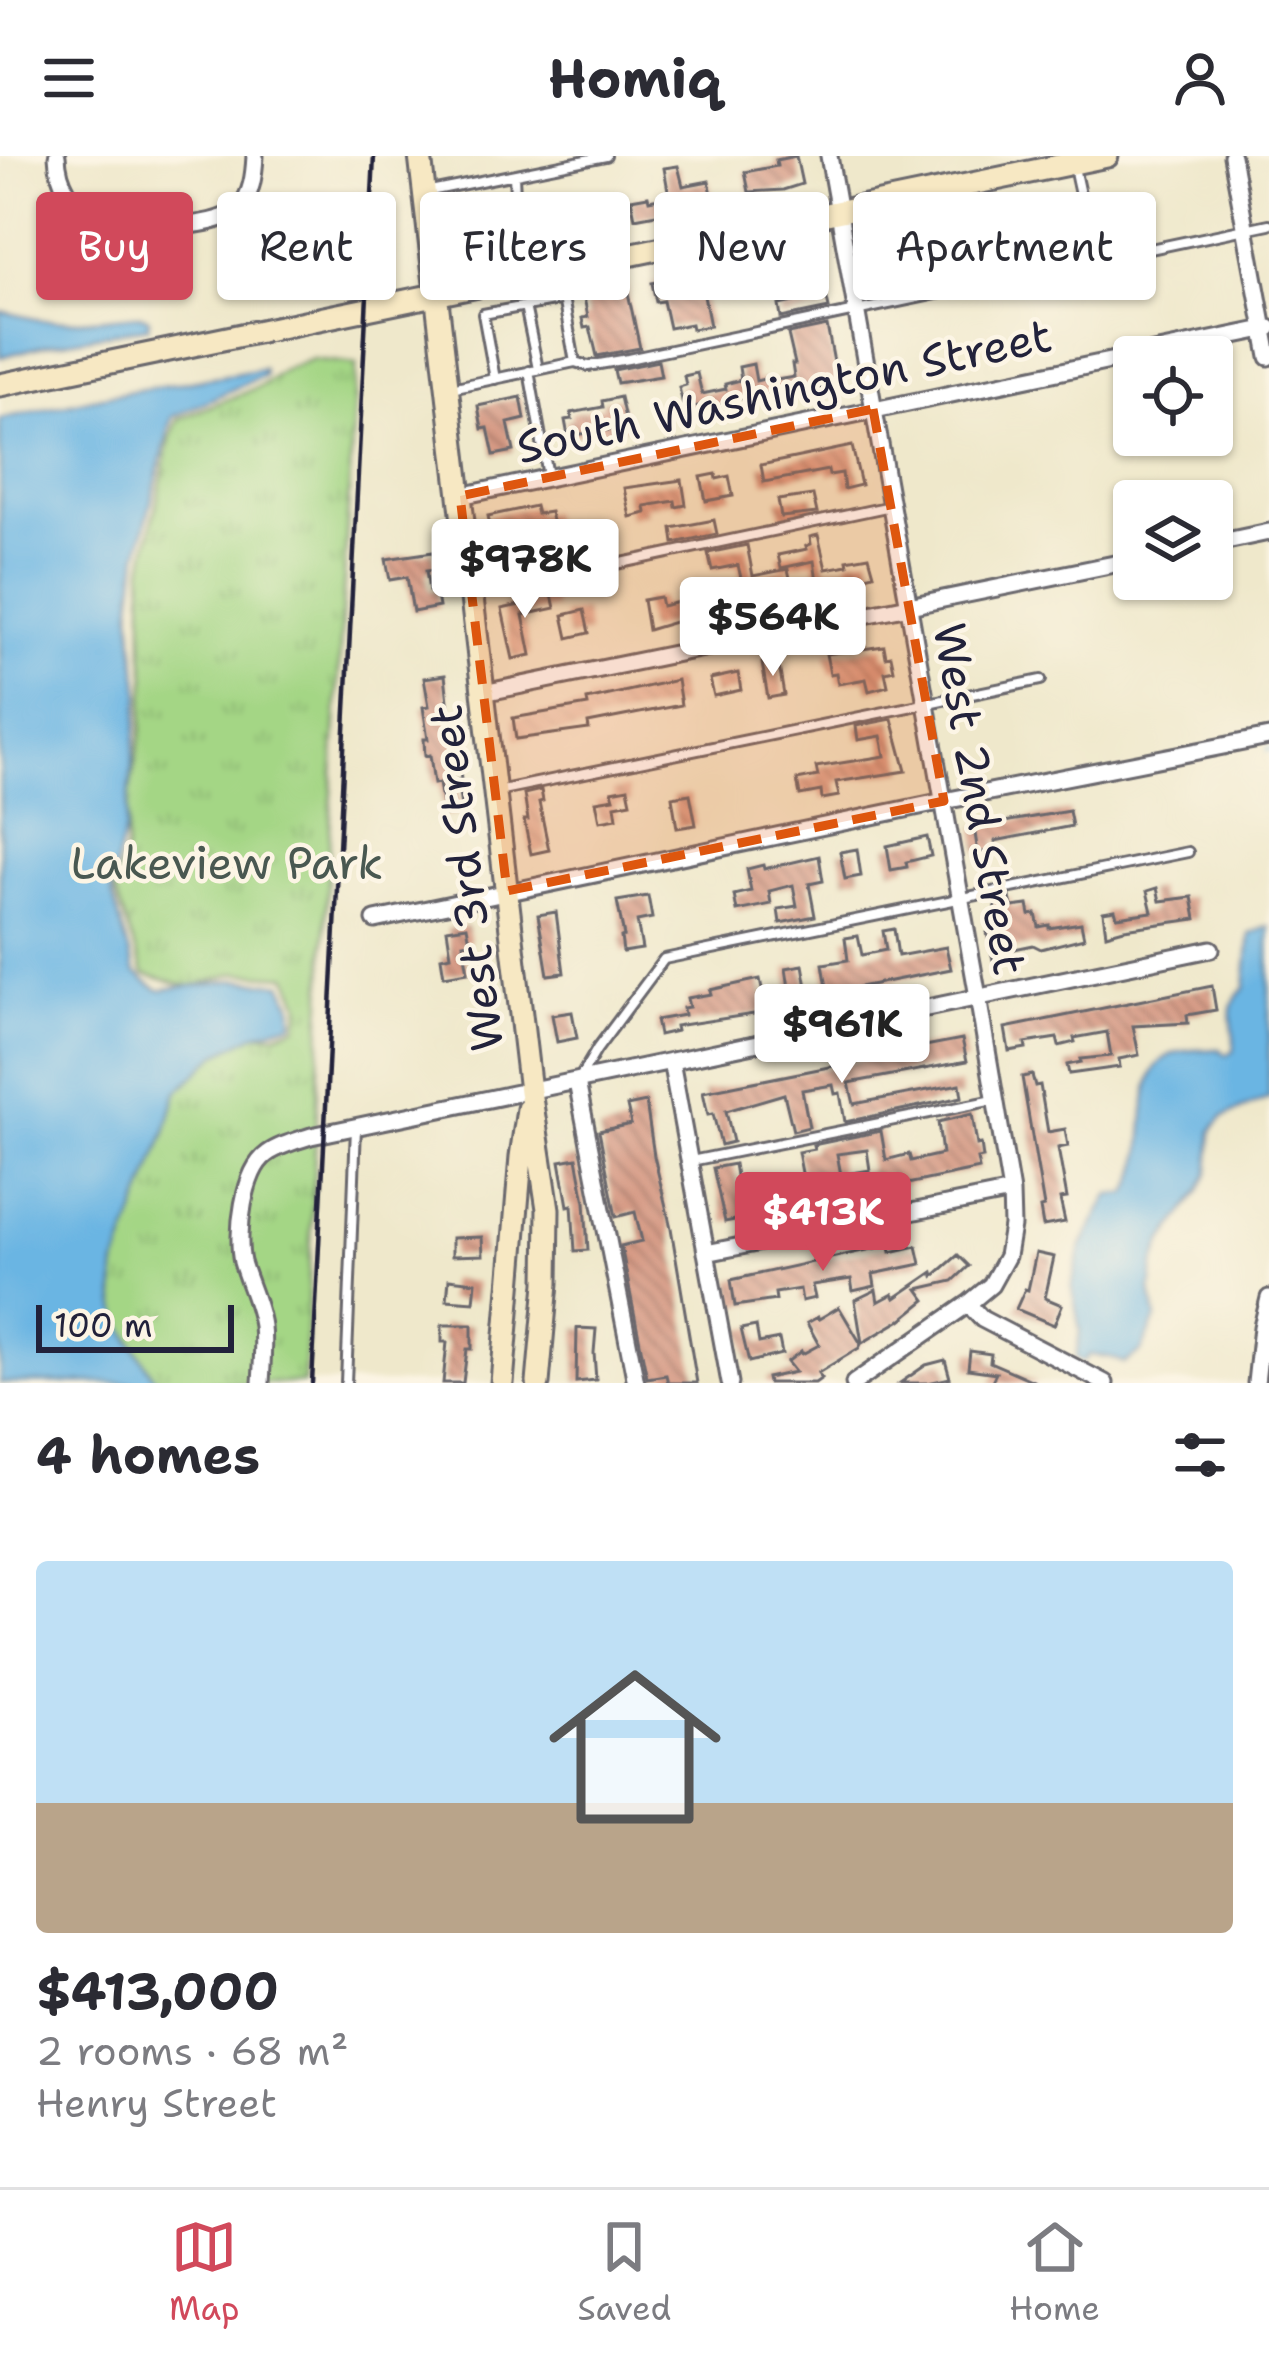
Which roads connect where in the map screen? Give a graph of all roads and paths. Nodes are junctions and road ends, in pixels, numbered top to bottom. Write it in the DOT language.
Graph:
graph roads {
  1 [pos="255,156"];
  2 [pos="420,156"];
  3 [pos="606,156"];
  4 [pos="829,156"];
  5 [pos="1107,156"];
  6 [pos="1232,156"];
  7 [pos="57,159"];
  8 [pos="1073,163"];
  9 [pos="514,175"];
  10 [pos="424,192"];
  11 [pos="462,192"];
  12 [pos="515,192"];
  13 [pos="1079,192"];
  14 [pos="839,212"];
  15 [pos="1269,224"];
  16 [pos="1245,229"];
  17 [pos="1156,247"];
  18 [pos="630,254"];
  19 [pos="420,297"];
  20 [pos="437,300"];
  21 [pos="558,300"];
  22 [pos="564,300"];
  23 [pos="899,300"];
  24 [pos="524,306"];
  25 [pos="856,309"];
  26 [pos="1266,328"];
  27 [pos="1269,357"];
  28 [pos="575,362"];
  29 [pos="533,370"];
  30 [pos="495,379"];
  31 [pos="0,385"];
  32 [pos="448,389"];
  33 [pos="873,409"];
  34 [pos="548,477"];
  35 [pos="460,496"];
  36 [pos="891,506"];
  37 [pos="1269,532"];
  38 [pos="1233,540"];
  39 [pos="1113,564"];
  40 [pos="472,594"];
  41 [pos="909,605"];
  42 [pos="1040,680"];
  43 [pos="483,693"];
  44 [pos="926,703"];
  45 [pos="1269,737"];
  46 [pos="496,791"];
  47 [pos="944,801"];
  48 [pos="1188,851"];
  49 [pos="507,891"];
  50 [pos="960,898"];
  51 [pos="375,920"];
  52 [pos="1211,949"];
  53 [pos="978,997"];
  54 [pos="671,1061"];
  55 [pos="578,1082"];
  56 [pos="530,1091"];
  57 [pos="995,1100"];
  58 [pos="356,1126"];
  59 [pos="689,1161"];
  60 [pos="1011,1192"];
  61 [pos="706,1253"];
  62 [pos="1269,1298"];
  63 [pos="968,1304"];
  64 [pos="261,1383"];
  65 [pos="346,1383"];
  66 [pos="502,1383"];
  67 [pos="538,1383"];
  68 [pos="636,1383"];
  69 [pos="730,1383"];
  70 [pos="854,1383"];
  71 [pos="1106,1383"];
  72 [pos="1256,1383"];
  1 -- 7 [label="street"];
  2 -- 10 [label="street, West 3rd Street"];
  3 -- 9 [label="lane"];
  4 -- 14 [label="street, West 2nd Street"];
  5 -- 8 [label="street"];
  6 -- 16 [label="street"];
  8 -- 13 [label="lane"];
  8 -- 14 [label="street"];
  9 -- 11 [label="lane"];
  9 -- 12 [label="lane"];
  14 -- 18 [label="street"];
  14 -- 25 [label="street, West 2nd Street"];
  15 -- 16 [label="lane"];
  16 -- 17 [label="lane"];
  16 -- 26 [label="street"];
  19 -- 31 [label="street"];
  20 -- 32 [label="street, West 3rd Street"];
  21 -- 24 [label="lane"];
  22 -- 28 [label="lane"];
  23 -- 25 [label="lane"];
  24 -- 29 [label="lane"];
  24 -- 30 [label="lane"];
  25 -- 28 [label="lane"];
  25 -- 33 [label="street, West 2nd Street"];
  26 -- 27 [label="street"];
  26 -- 33 [label="street, South Washington Street"];
  28 -- 29 [label="lane"];
  29 -- 30 [label="lane"];
  29 -- 34 [label="lane"];
  30 -- 32 [label="lane"];
  32 -- 35 [label="street, West 3rd Street"];
  33 -- 34 [label="street, South Washington Street"];
  33 -- 36 [label="street, West 2nd Street"];
  34 -- 35 [label="street, South Washington Street"];
  35 -- 40 [label="street, West 3rd Street"];
  36 -- 40 [label="lane"];
  36 -- 41 [label="street, West 2nd Street"];
  37 -- 38 [label="street"];
  39 -- 41 [label="street"];
  40 -- 43 [label="street, West 3rd Street"];
  41 -- 43 [label="street"];
  41 -- 44 [label="street, West 2nd Street"];
  42 -- 44 [label="lane"];
  43 -- 46 [label="street, West 3rd Street"];
  44 -- 46 [label="lane"];
  44 -- 47 [label="street, West 2nd Street"];
  45 -- 47 [label="street"];
  46 -- 49 [label="street, West 3rd Street"];
  47 -- 49 [label="street"];
  47 -- 50 [label="street, West 2nd Street"];
  48 -- 50 [label="lane"];
  49 -- 51 [label="street"];
  49 -- 56 [label="street, West 3rd Street"];
  50 -- 53 [label="street, West 2nd Street"];
  50 -- 55 [label="lane"];
  52 -- 53 [label="street"];
  53 -- 54 [label="street"];
  53 -- 57 [label="street, West 2nd Street"];
  54 -- 55 [label="street"];
  54 -- 59 [label="street"];
  55 -- 56 [label="street"];
  55 -- 68 [label="street"];
  56 -- 58 [label="street"];
  56 -- 66 [label="street, West 3rd Street"];
  56 -- 67 [label="street, West 3rd Street"];
  57 -- 59 [label="lane"];
  57 -- 60 [label="street, West 2nd Street"];
  58 -- 64 [label="street"];
  58 -- 65 [label="lane"];
  59 -- 61 [label="street"];
  60 -- 61 [label="street"];
  60 -- 63 [label="street, West 2nd Street"];
  61 -- 69 [label="street"];
  62 -- 72 [label="street"];
  63 -- 70 [label="street, West 2nd Street"];
  63 -- 71 [label="street"];
}
